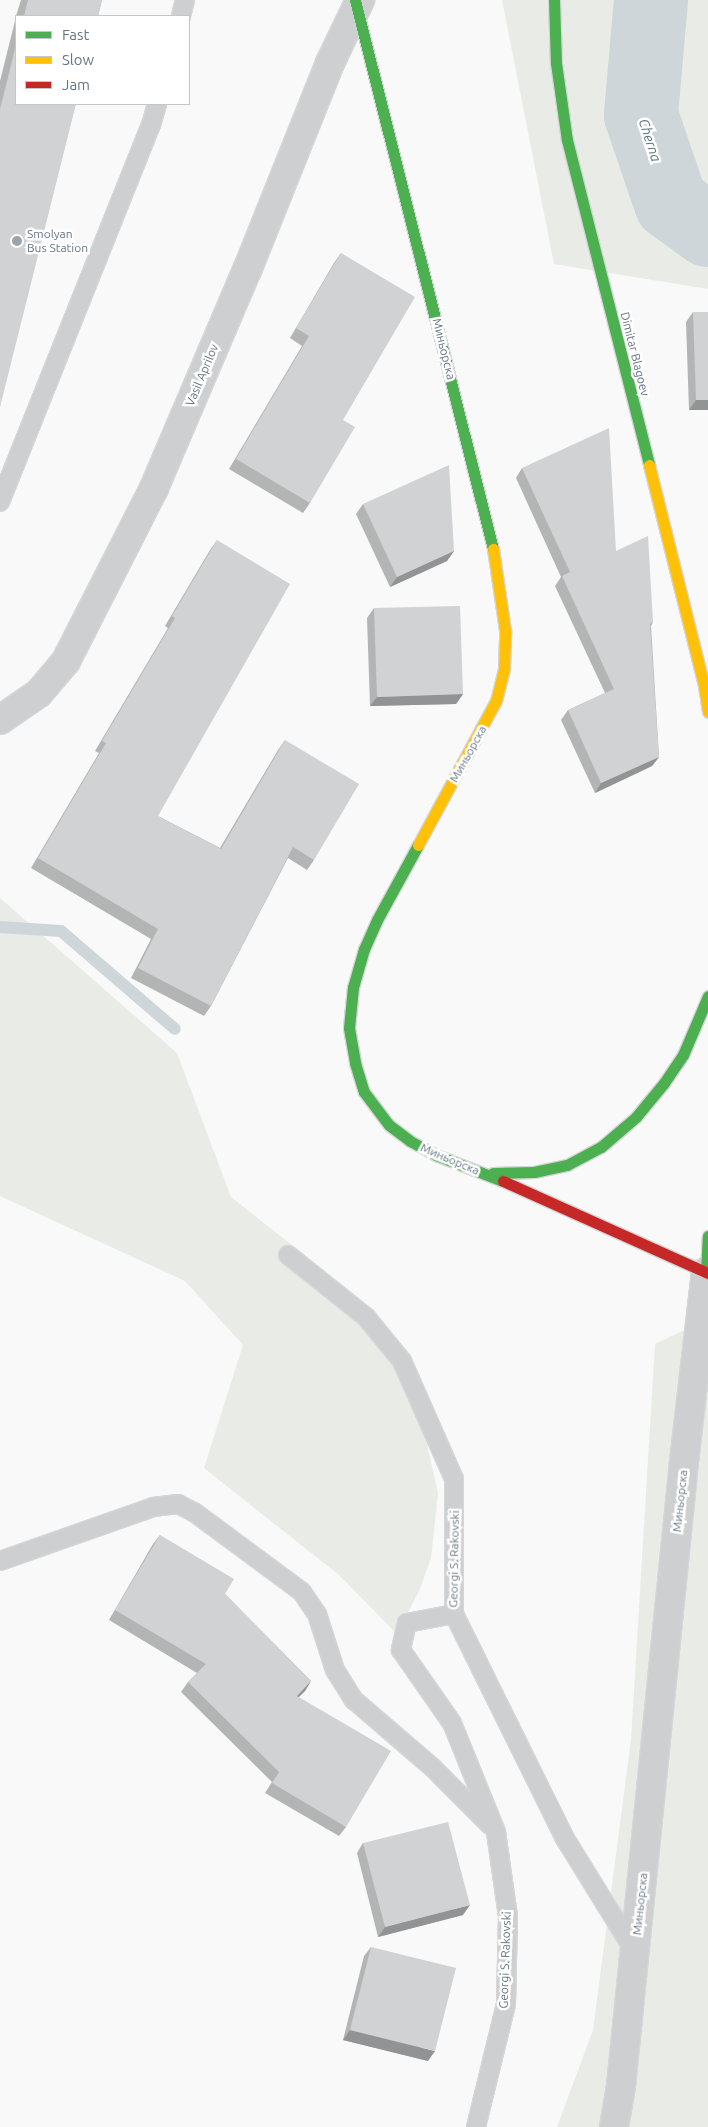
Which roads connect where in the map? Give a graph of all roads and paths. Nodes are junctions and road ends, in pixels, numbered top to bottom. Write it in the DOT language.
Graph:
graph roads {
  1 [pos="185,0"];
  2 [pos="554,0"];
  3 [pos="357,2"];
  4 [pos="181,15"];
  5 [pos="157,105"];
  6 [pos="0,502"];
  7 [pos="708,712"];
  8 [pos="0,720"];
  9 [pos="708,996"];
  10 [pos="483,1172"];
  11 [pos="708,1236"];
  12 [pos="288,1256"];
  13 [pos="707,1272"];
  14 [pos="0,1561"];
  15 [pos="454,1614"];
  16 [pos="496,1832"];
  17 [pos="635,1953"];
  18 [pos="476,2127"];
  19 [pos="614,2127"];
  1 -- 4 [label="lane"];
  2 -- 7 [label="street, Dimitar Blagoev"];
  3 -- 8 [label="street, Vasil Aprilov"];
  3 -- 10 [label="street, Миньорска"];
  5 -- 6 [label="lane"];
  9 -- 10 [label="street"];
  10 -- 13 [label="street, Миньорска"];
  11 -- 13 [label="street"];
  12 -- 15 [label="lane, Georgi S. Rakovski"];
  13 -- 17 [label="street, Миньорска"];
  14 -- 16 [label="lane"];
  15 -- 16 [label="lane, Georgi S. Rakovski"];
  15 -- 17 [label="lane"];
  16 -- 18 [label="lane, Georgi S. Rakovski"];
  17 -- 19 [label="street, Миньорска"];
}
